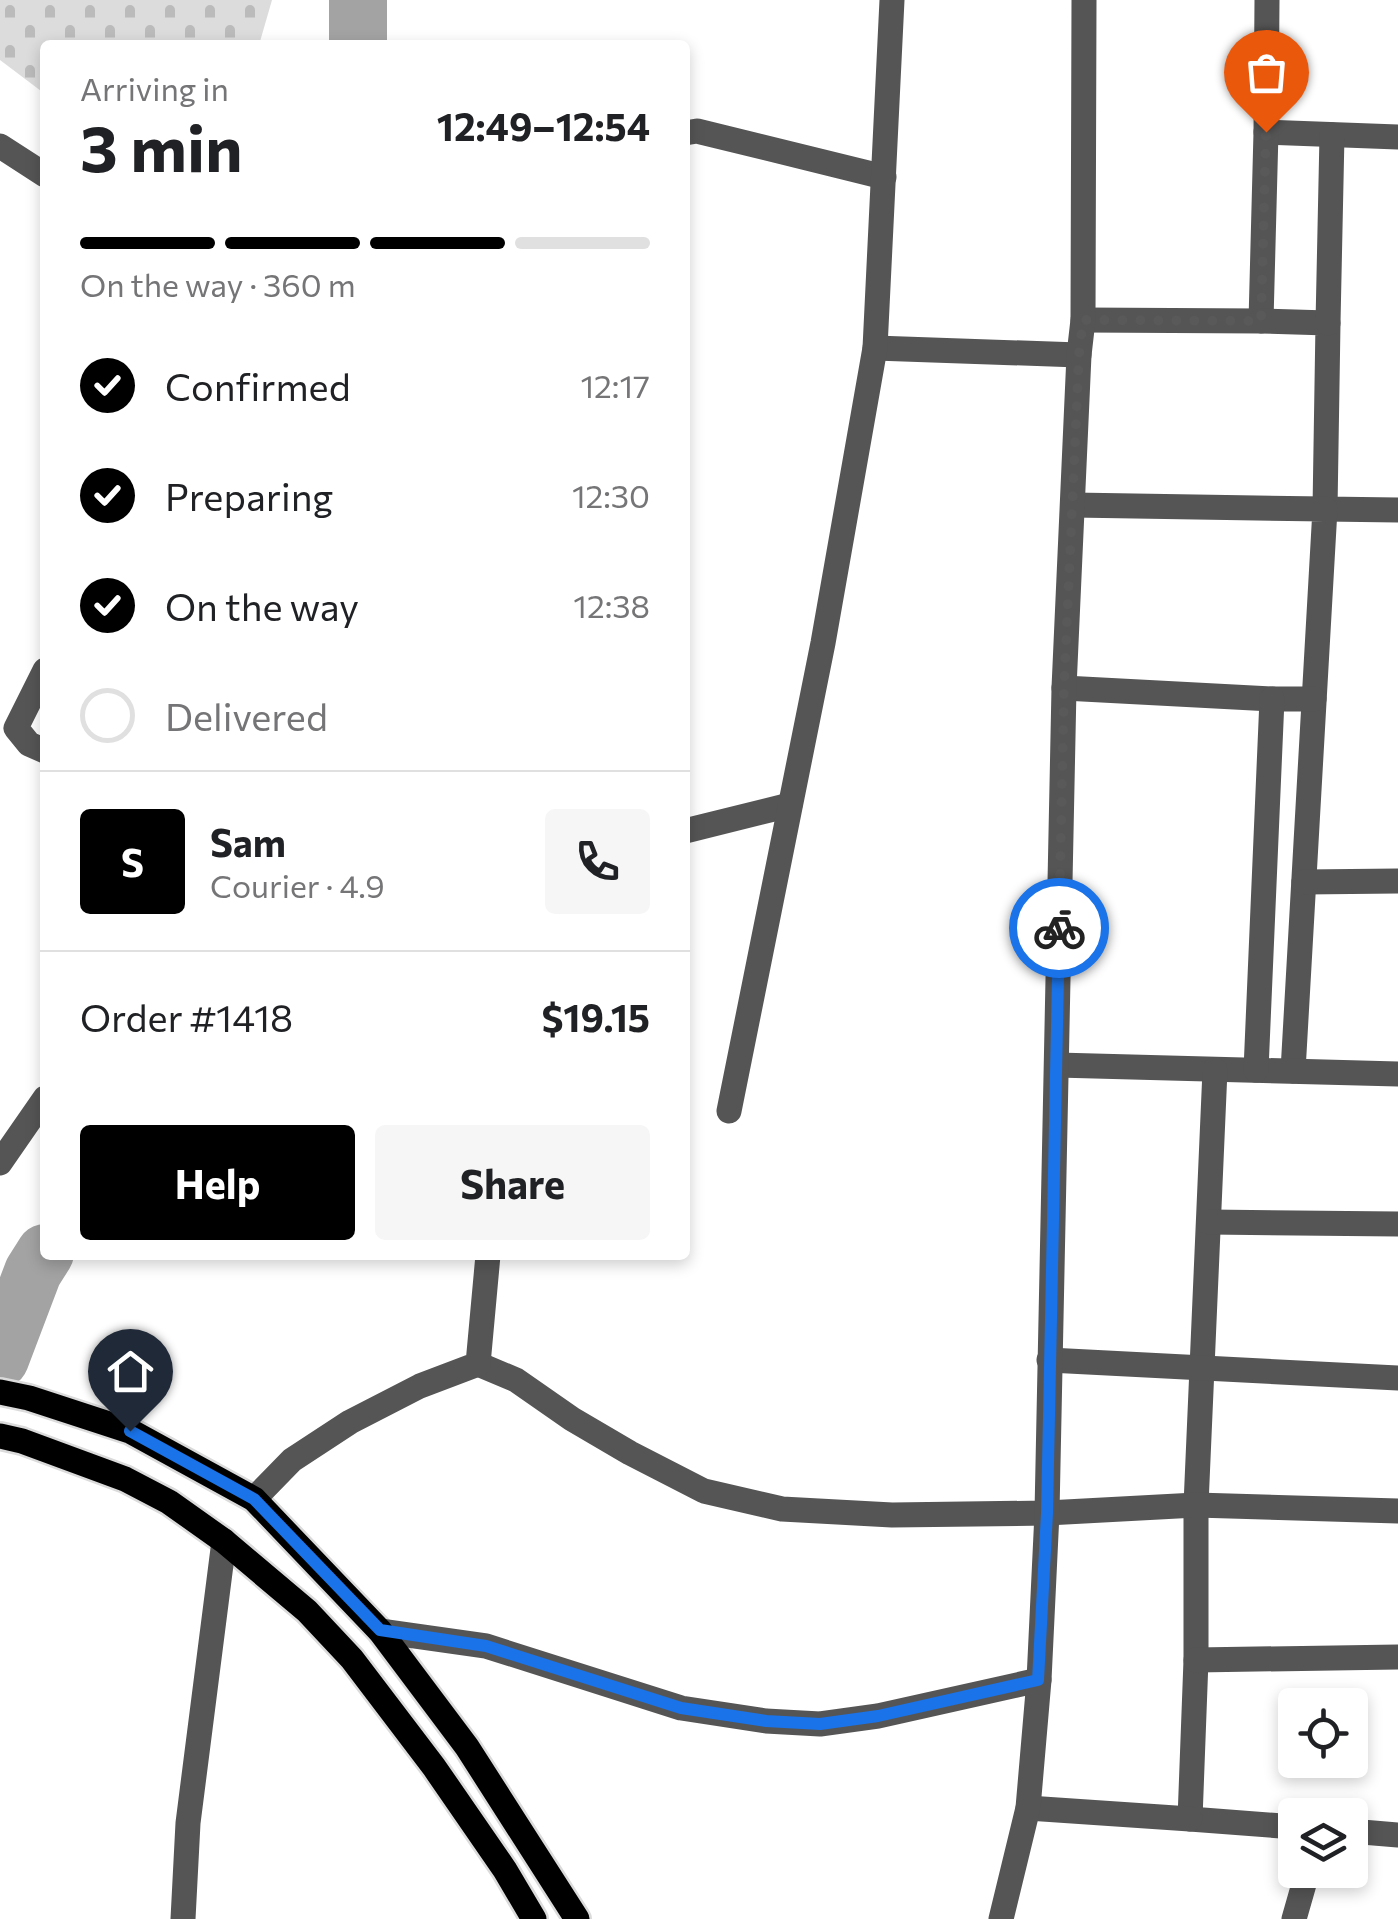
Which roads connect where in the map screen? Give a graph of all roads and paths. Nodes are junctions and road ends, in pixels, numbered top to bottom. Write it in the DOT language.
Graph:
graph roads {
  1 [pos="892,0"];
  2 [pos="1084,0"];
  3 [pos="1266,0"];
  4 [pos="690,132"];
  5 [pos="1266,132"];
  6 [pos="1332,135"];
  7 [pos="1398,136"];
  8 [pos="0,146"];
  9 [pos="40,172"];
  10 [pos="884,176"];
  11 [pos="1083,320"];
  12 [pos="1261,321"];
  13 [pos="1328,323"];
  14 [pos="875,348"];
  15 [pos="1079,355"];
  16 [pos="1073,504"];
  17 [pos="1325,510"];
  18 [pos="1398,510"];
  19 [pos="40,678"];
  20 [pos="1064,688"];
  21 [pos="1272,699"];
  22 [pos="1314,699"];
  23 [pos="8,731"];
  24 [pos="40,749"];
  25 [pos="790,805"];
  26 [pos="690,830"];
  27 [pos="1398,881"];
  28 [pos="1304,882"];
  29 [pos="1057,1065"];
  30 [pos="1215,1070"];
  31 [pos="1256,1070"];
  32 [pos="1293,1071"];
  33 [pos="1398,1074"];
  34 [pos="40,1105"];
  35 [pos="729,1110"];
  36 [pos="0,1162"];
  37 [pos="1208,1222"];
  38 [pos="1398,1224"];
  39 [pos="488,1260"];
  40 [pos="1049,1360"];
  41 [pos="478,1364"];
  42 [pos="1203,1369"];
  43 [pos="1398,1378"];
  44 [pos="0,1392"];
  45 [pos="11,1438"];
  46 [pos="254,1499"];
  47 [pos="1196,1505"];
  48 [pos="1398,1511"];
  49 [pos="1047,1513"];
  50 [pos="224,1541"];
  51 [pos="380,1630"];
  52 [pos="1398,1657"];
  53 [pos="1196,1660"];
  54 [pos="1038,1680"];
  55 [pos="1028,1808"];
  56 [pos="1190,1819"];
  57 [pos="1278,1826"];
  58 [pos="1368,1832"];
  59 [pos="1398,1835"];
  60 [pos="1303,1888"];
  61 [pos="183,1919"];
  62 [pos="534,1919"];
  63 [pos="577,1919"];
  64 [pos="1002,1919"];
  65 [pos="1294,1919"];
  1 -- 10 [label="street"];
  2 -- 11 [label="street"];
  3 -- 5 [label="street"];
  4 -- 10 [label="street"];
  5 -- 6 [label="street"];
  5 -- 12 [label="street"];
  6 -- 7 [label="street"];
  6 -- 13 [label="street"];
  8 -- 9 [label="street"];
  10 -- 14 [label="street"];
  11 -- 12 [label="street"];
  11 -- 15 [label="street"];
  12 -- 13 [label="street"];
  13 -- 17 [label="street"];
  14 -- 15 [label="street"];
  14 -- 25 [label="street"];
  15 -- 16 [label="street"];
  16 -- 17 [label="street"];
  16 -- 20 [label="street"];
  17 -- 18 [label="street"];
  17 -- 22 [label="street"];
  19 -- 23 [label="street"];
  20 -- 21 [label="street"];
  20 -- 29 [label="street"];
  21 -- 22 [label="street"];
  21 -- 31 [label="street"];
  22 -- 28 [label="street"];
  23 -- 24 [label="street"];
  25 -- 26 [label="street"];
  25 -- 35 [label="street"];
  27 -- 28 [label="street"];
  28 -- 32 [label="street"];
  29 -- 30 [label="street"];
  29 -- 40 [label="street"];
  30 -- 31 [label="street"];
  30 -- 37 [label="street"];
  31 -- 32 [label="street"];
  32 -- 33 [label="street"];
  34 -- 36 [label="street"];
  37 -- 38 [label="street"];
  37 -- 42 [label="street"];
  39 -- 41 [label="street"];
  40 -- 42 [label="street"];
  40 -- 49 [label="street"];
  41 -- 46 [label="street"];
  41 -- 49 [label="street"];
  42 -- 43 [label="street"];
  42 -- 47 [label="street"];
  44 -- 46 [label="main road"];
  45 -- 50 [label="main road"];
  46 -- 51 [label="main road"];
  47 -- 48 [label="street"];
  47 -- 49 [label="street"];
  47 -- 53 [label="street"];
  49 -- 54 [label="street"];
  50 -- 61 [label="street"];
  50 -- 62 [label="main road"];
  51 -- 54 [label="street"];
  51 -- 63 [label="main road"];
  52 -- 53 [label="street"];
  53 -- 56 [label="street"];
  54 -- 55 [label="street"];
  55 -- 56 [label="street"];
  55 -- 64 [label="street"];
  56 -- 57 [label="street"];
  58 -- 59 [label="street"];
  60 -- 65 [label="street"];
}
